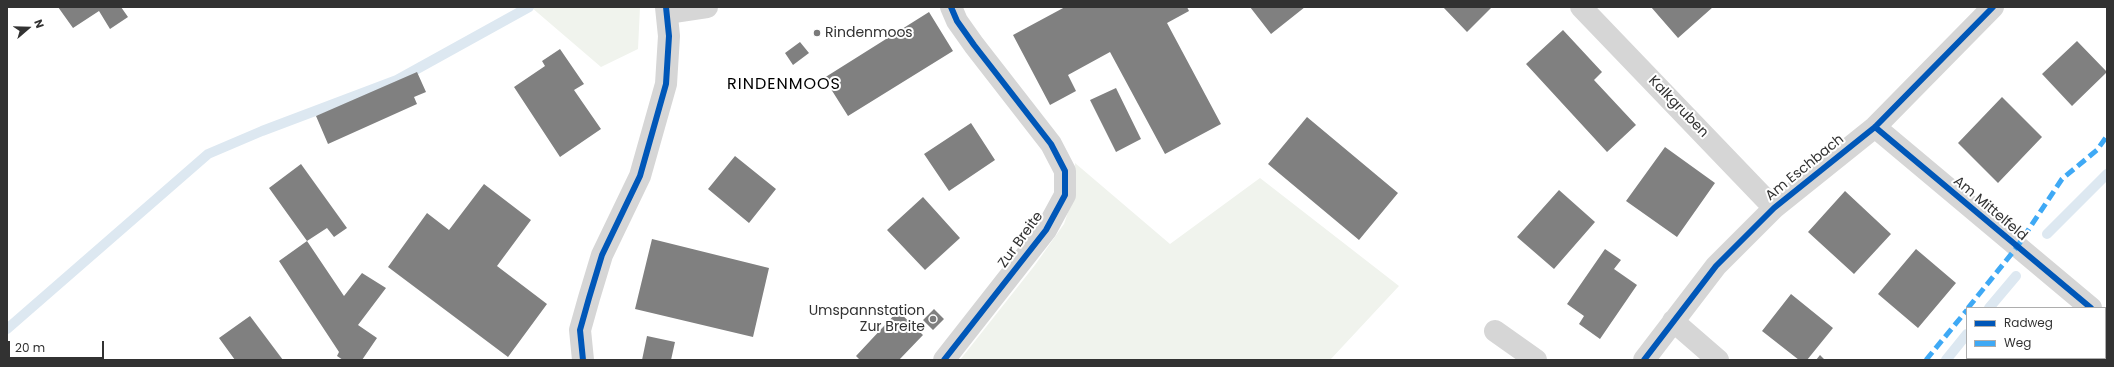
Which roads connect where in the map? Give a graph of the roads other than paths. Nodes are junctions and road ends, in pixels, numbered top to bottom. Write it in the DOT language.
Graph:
graph roads {
  1 [pos="707,7"];
  2 [pos="951,7"];
  3 [pos="1581,7"];
  4 [pos="1993,7"];
  5 [pos="666,10"];
  6 [pos="1875,127"];
  7 [pos="1774,208"];
  8 [pos="2090,307"];
  9 [pos="1673,321"];
  10 [pos="1495,331"];
  11 [pos="582,360"];
  12 [pos="944,360"];
  13 [pos="1536,360"];
  14 [pos="1644,360"];
  15 [pos="1718,360"];
  1 -- 5 [label="street"];
  2 -- 12 [label="street, Zur Breite"];
  3 -- 7 [label="street, Kalkgruben"];
  4 -- 6 [label="street, Am Eschbach"];
  5 -- 11 [label="street"];
  6 -- 7 [label="street, Am Eschbach"];
  6 -- 8 [label="street, Am Mittelfeld"];
  7 -- 9 [label="street, Am Eschbach"];
  9 -- 14 [label="street, Am Eschbach"];
  9 -- 15 [label="street"];
  10 -- 13 [label="street"];
}
